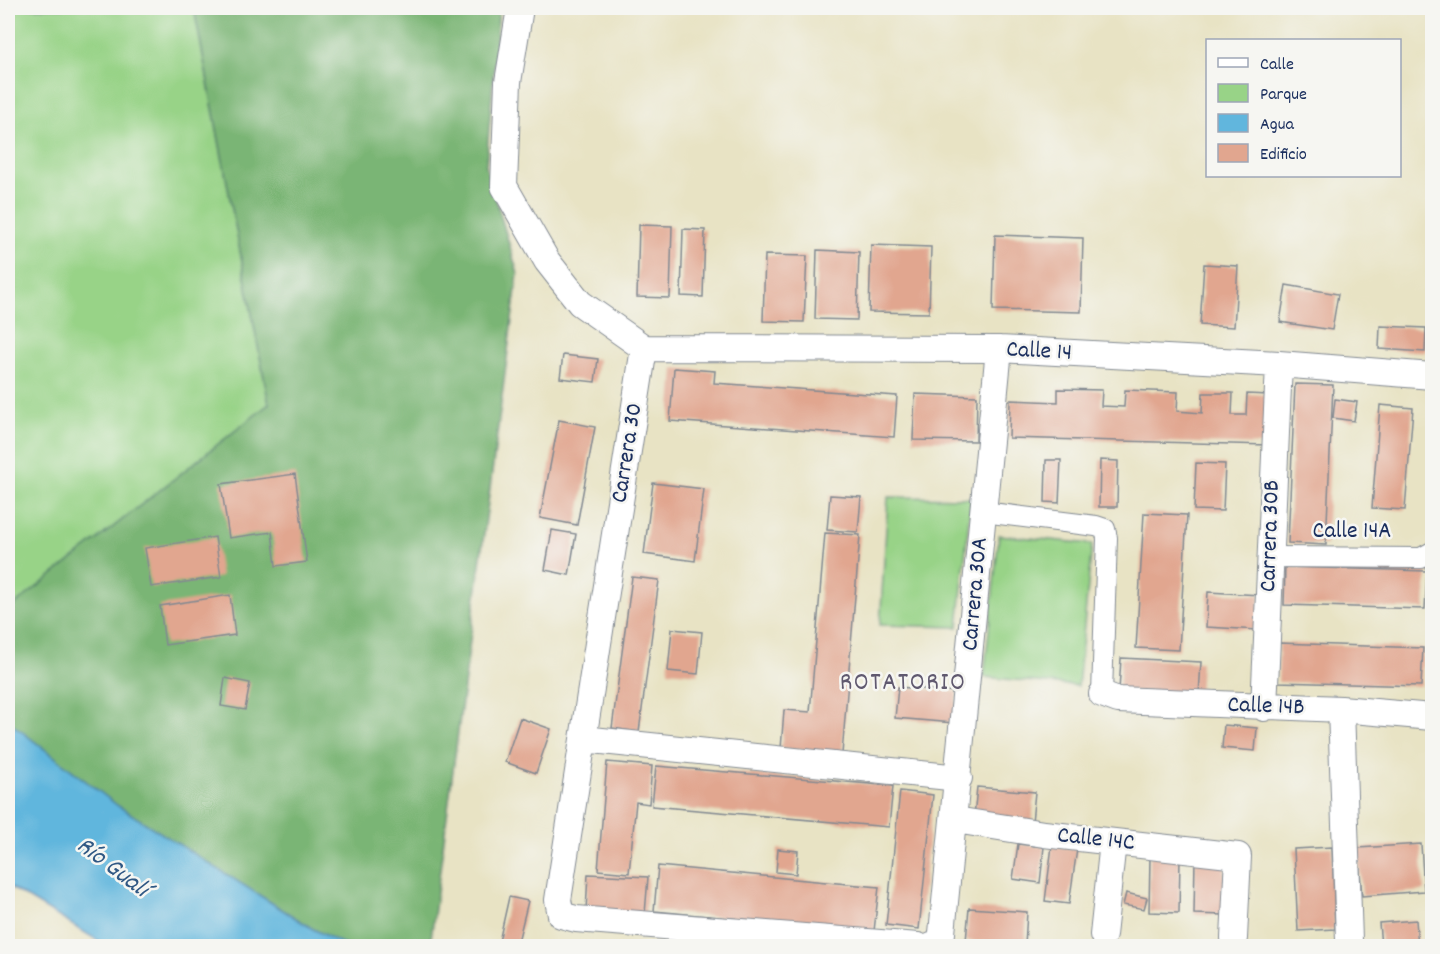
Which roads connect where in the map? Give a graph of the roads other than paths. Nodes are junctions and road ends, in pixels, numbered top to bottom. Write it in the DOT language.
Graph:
graph roads {
  1 [pos="520,8"];
  2 [pos="644,348"];
  3 [pos="999,349"];
  4 [pos="1279,364"];
  5 [pos="1432,376"];
  6 [pos="983,512"];
  7 [pos="1432,552"];
  8 [pos="1270,557"];
  9 [pos="1101,694"];
  10 [pos="1264,708"];
  11 [pos="1341,709"];
  12 [pos="1432,717"];
  13 [pos="583,739"];
  14 [pos="959,778"];
  15 [pos="955,820"];
  16 [pos="1113,842"];
  17 [pos="1102,935"];
  18 [pos="1234,938"];
  19 [pos="1349,940"];
  20 [pos="930,946"];
  1 -- 2 [label="street"];
  2 -- 3 [label="street, Calle 14"];
  2 -- 13 [label="street, Carrera 30"];
  3 -- 4 [label="street, Calle 14"];
  3 -- 6 [label="street, Carrera 30A"];
  4 -- 5 [label="street, Calle 14"];
  4 -- 8 [label="street, Carrera 30B"];
  6 -- 9 [label="street"];
  6 -- 14 [label="street, Carrera 30A"];
  7 -- 8 [label="street, Calle 14A"];
  8 -- 10 [label="street, Carrera 30B"];
  9 -- 10 [label="street, Calle 14B"];
  10 -- 11 [label="street, Calle 14B"];
  11 -- 12 [label="street, Calle 14B"];
  11 -- 19 [label="street"];
  13 -- 14 [label="street"];
  13 -- 20 [label="street, Carrera 30"];
  14 -- 15 [label="street, Carrera 30A"];
  15 -- 16 [label="street, Calle 14C"];
  15 -- 20 [label="street, Carrera 30A"];
  16 -- 17 [label="street"];
  16 -- 18 [label="street, Calle 14C"];
}
